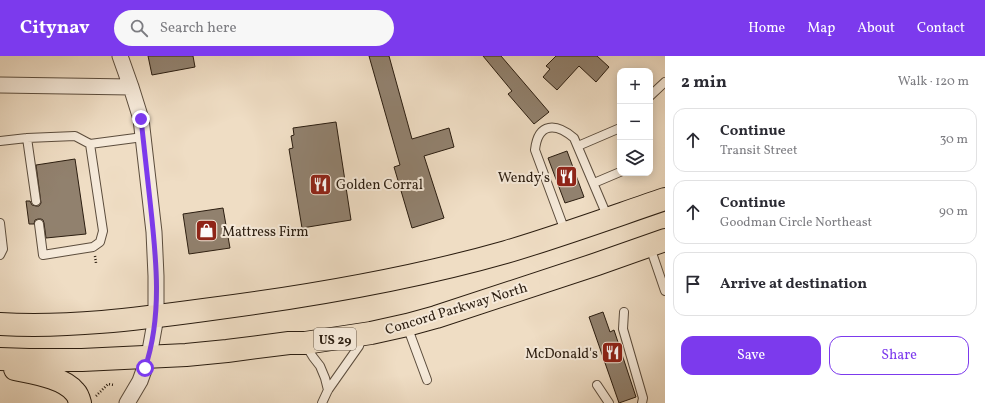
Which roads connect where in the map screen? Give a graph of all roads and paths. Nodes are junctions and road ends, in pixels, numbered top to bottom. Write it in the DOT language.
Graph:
graph roads {
  1 [pos="120,56"];
  2 [pos="665,82"];
  3 [pos="0,85"];
  4 [pos="131,86"];
  5 [pos="653,93"];
  6 [pos="617,129"];
  7 [pos="28,138"];
  8 [pos="143,138"];
  9 [pos="0,141"];
  10 [pos="90,144"];
  11 [pos="578,146"];
  12 [pos="617,173"];
  13 [pos="594,183"];
  14 [pos="665,199"];
  15 [pos="36,201"];
  16 [pos="608,219"];
  17 [pos="0,223"];
  18 [pos="39,224"];
  19 [pos="566,233"];
  20 [pos="657,242"];
  21 [pos="0,255"];
  22 [pos="665,291"];
  23 [pos="624,312"];
  24 [pos="156,317"];
  25 [pos="0,324"];
  26 [pos="407,325"];
  27 [pos="361,335"];
  28 [pos="305,343"];
  29 [pos="149,356"];
  30 [pos="0,359"];
  31 [pos="0,365"];
  32 [pos="427,380"];
  33 [pos="114,385"];
  34 [pos="597,385"];
  35 [pos="328,390"];
  36 [pos="87,401"];
  37 [pos="644,401"];
  38 [pos="127,403"];
  39 [pos="322,403"];
  40 [pos="610,403"];
  1 -- 4 [label="street"];
  2 -- 5 [label="lane"];
  3 -- 4 [label="street"];
  4 -- 8 [label="street"];
  6 -- 11 [label="lane"];
  7 -- 9 [label="lane"];
  7 -- 10 [label="lane"];
  7 -- 15 [label="lane"];
  8 -- 10 [label="lane"];
  8 -- 24 [label="street"];
  10 -- 18 [label="lane"];
  11 -- 13 [label="lane"];
  11 -- 19 [label="lane"];
  12 -- 13 [label="lane"];
  13 -- 16 [label="lane"];
  14 -- 16 [label="highway"];
  16 -- 19 [label="highway"];
  17 -- 21 [label="lane"];
  19 -- 24 [label="highway"];
  20 -- 22 [label="lane"];
  20 -- 26 [label="highway, Concord Parkway North / US 29"];
  23 -- 37 [label="lane"];
  24 -- 25 [label="highway"];
  24 -- 29 [label="street"];
  26 -- 27 [label="highway, Concord Parkway North / US 29"];
  26 -- 32 [label="lane"];
  27 -- 28 [label="highway, Concord Parkway North / US 29"];
  27 -- 35 [label="lane"];
  28 -- 29 [label="highway, Concord Parkway North / US 29"];
  28 -- 35 [label="lane"];
  29 -- 30 [label="highway, Concord Parkway North / US 29"];
  29 -- 38 [label="street"];
  31 -- 36 [label="highway"];
  33 -- 36 [label="path"];
  34 -- 40 [label="lane"];
  35 -- 39 [label="lane"];
}
